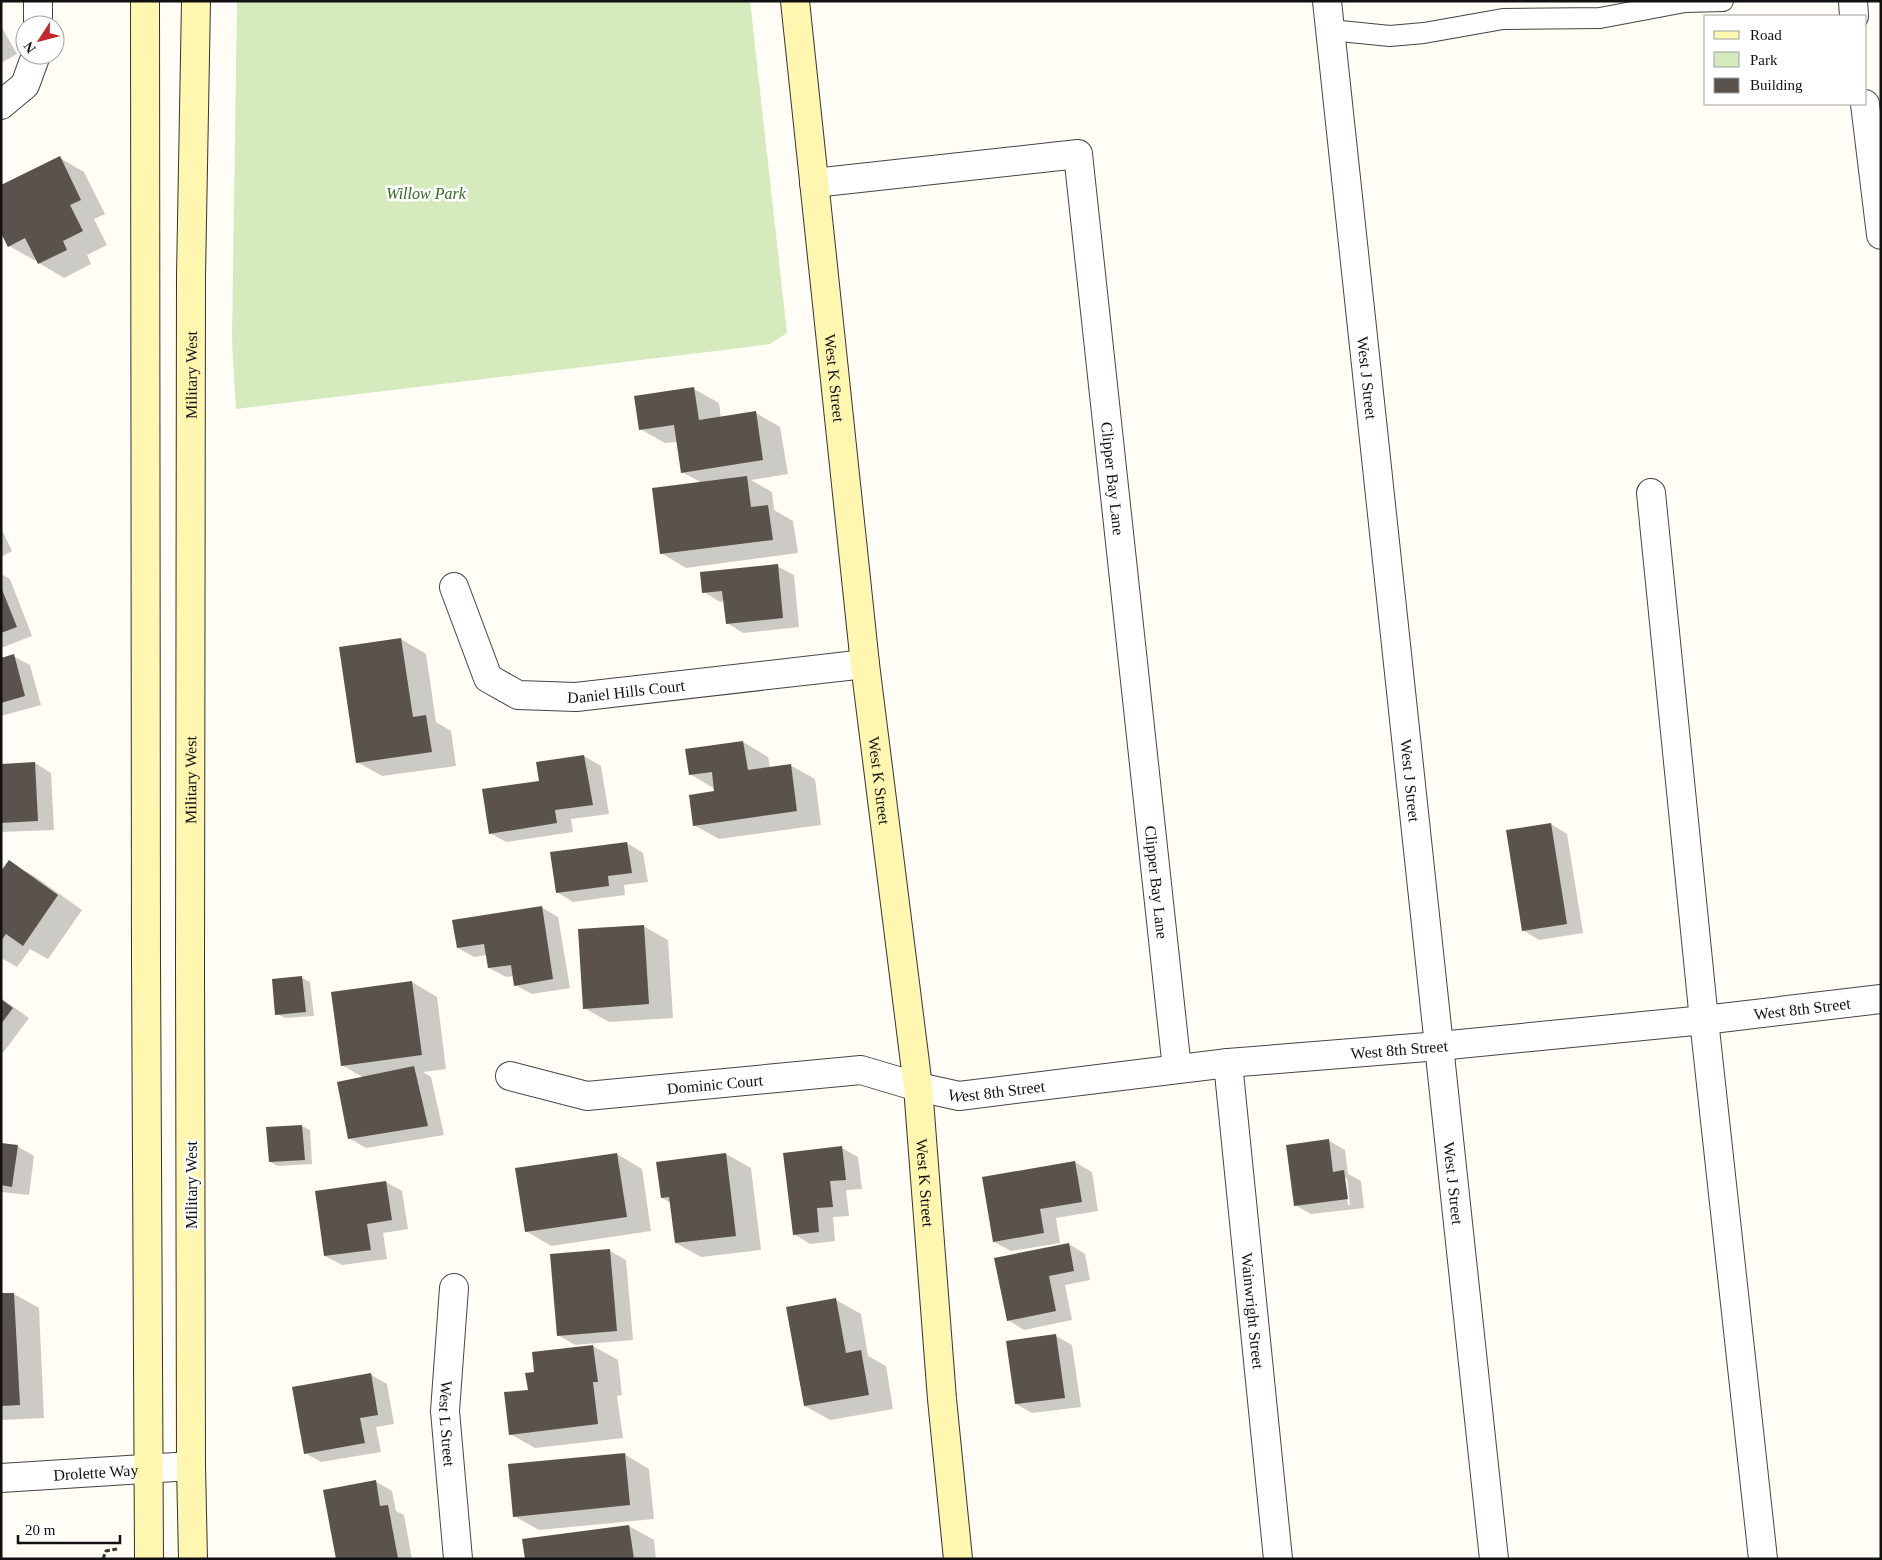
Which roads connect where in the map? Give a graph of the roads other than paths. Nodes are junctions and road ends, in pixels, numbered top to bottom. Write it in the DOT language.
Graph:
graph roads {
  1 [pos="38,1"];
  2 [pos="145,1"];
  3 [pos="196,1"];
  4 [pos="795,1"];
  5 [pos="1327,1"];
  6 [pos="1723,1"];
  7 [pos="1853,1"];
  8 [pos="38,15"];
  9 [pos="1854,15"];
  10 [pos="1330,30"];
  11 [pos="32,65"];
  12 [pos="1,105"];
  13 [pos="1865,105"];
  14 [pos="1875,131"];
  15 [pos="814,183"];
  16 [pos="1881,235"];
  17 [pos="1651,493"];
  18 [pos="454,587"];
  19 [pos="865,664"];
  20 [pos="1881,998"];
  21 [pos="1704,1020"];
  22 [pos="1439,1046"];
  23 [pos="1228,1063"];
  24 [pos="1177,1069"];
  25 [pos="510,1076"];
  26 [pos="918,1087"];
  27 [pos="454,1288"];
  28 [pos="191,1466"];
  29 [pos="149,1468"];
  30 [pos="1,1478"];
  31 [pos="149,1559"];
  32 [pos="193,1559"];
  33 [pos="458,1559"];
  34 [pos="958,1559"];
  35 [pos="1278,1559"];
  36 [pos="1494,1559"];
  37 [pos="1763,1559"];
  1 -- 8 [label="street"];
  2 -- 29 [label="main road"];
  3 -- 28 [label="main road, Military West"];
  4 -- 15 [label="main road, West K Street"];
  5 -- 10 [label="street, West J Street"];
  6 -- 10 [label="lane"];
  7 -- 9 [label="street"];
  10 -- 22 [label="street, West J Street"];
  11 -- 12 [label="street"];
  13 -- 14 [label="street"];
  14 -- 16 [label="street"];
  15 -- 19 [label="main road, West K Street"];
  15 -- 24 [label="street, Clipper Bay Lane"];
  17 -- 21 [label="street"];
  18 -- 19 [label="street, Daniel Hills Court"];
  19 -- 26 [label="main road, West K Street"];
  20 -- 21 [label="street, West 8th Street"];
  21 -- 22 [label="street, West 8th Street"];
  21 -- 37 [label="street"];
  22 -- 23 [label="street, West 8th Street"];
  22 -- 36 [label="street, West J Street"];
  23 -- 24 [label="street, West 8th Street"];
  23 -- 35 [label="street, Wainwright Street"];
  24 -- 26 [label="street, West 8th Street"];
  25 -- 26 [label="street, Dominic Court"];
  26 -- 34 [label="main road, West K Street"];
  27 -- 33 [label="street, West L Street"];
  28 -- 29 [label="street, Drolette Way"];
  28 -- 32 [label="main road, Military West"];
  29 -- 30 [label="street, Drolette Way"];
  29 -- 31 [label="main road"];
}
